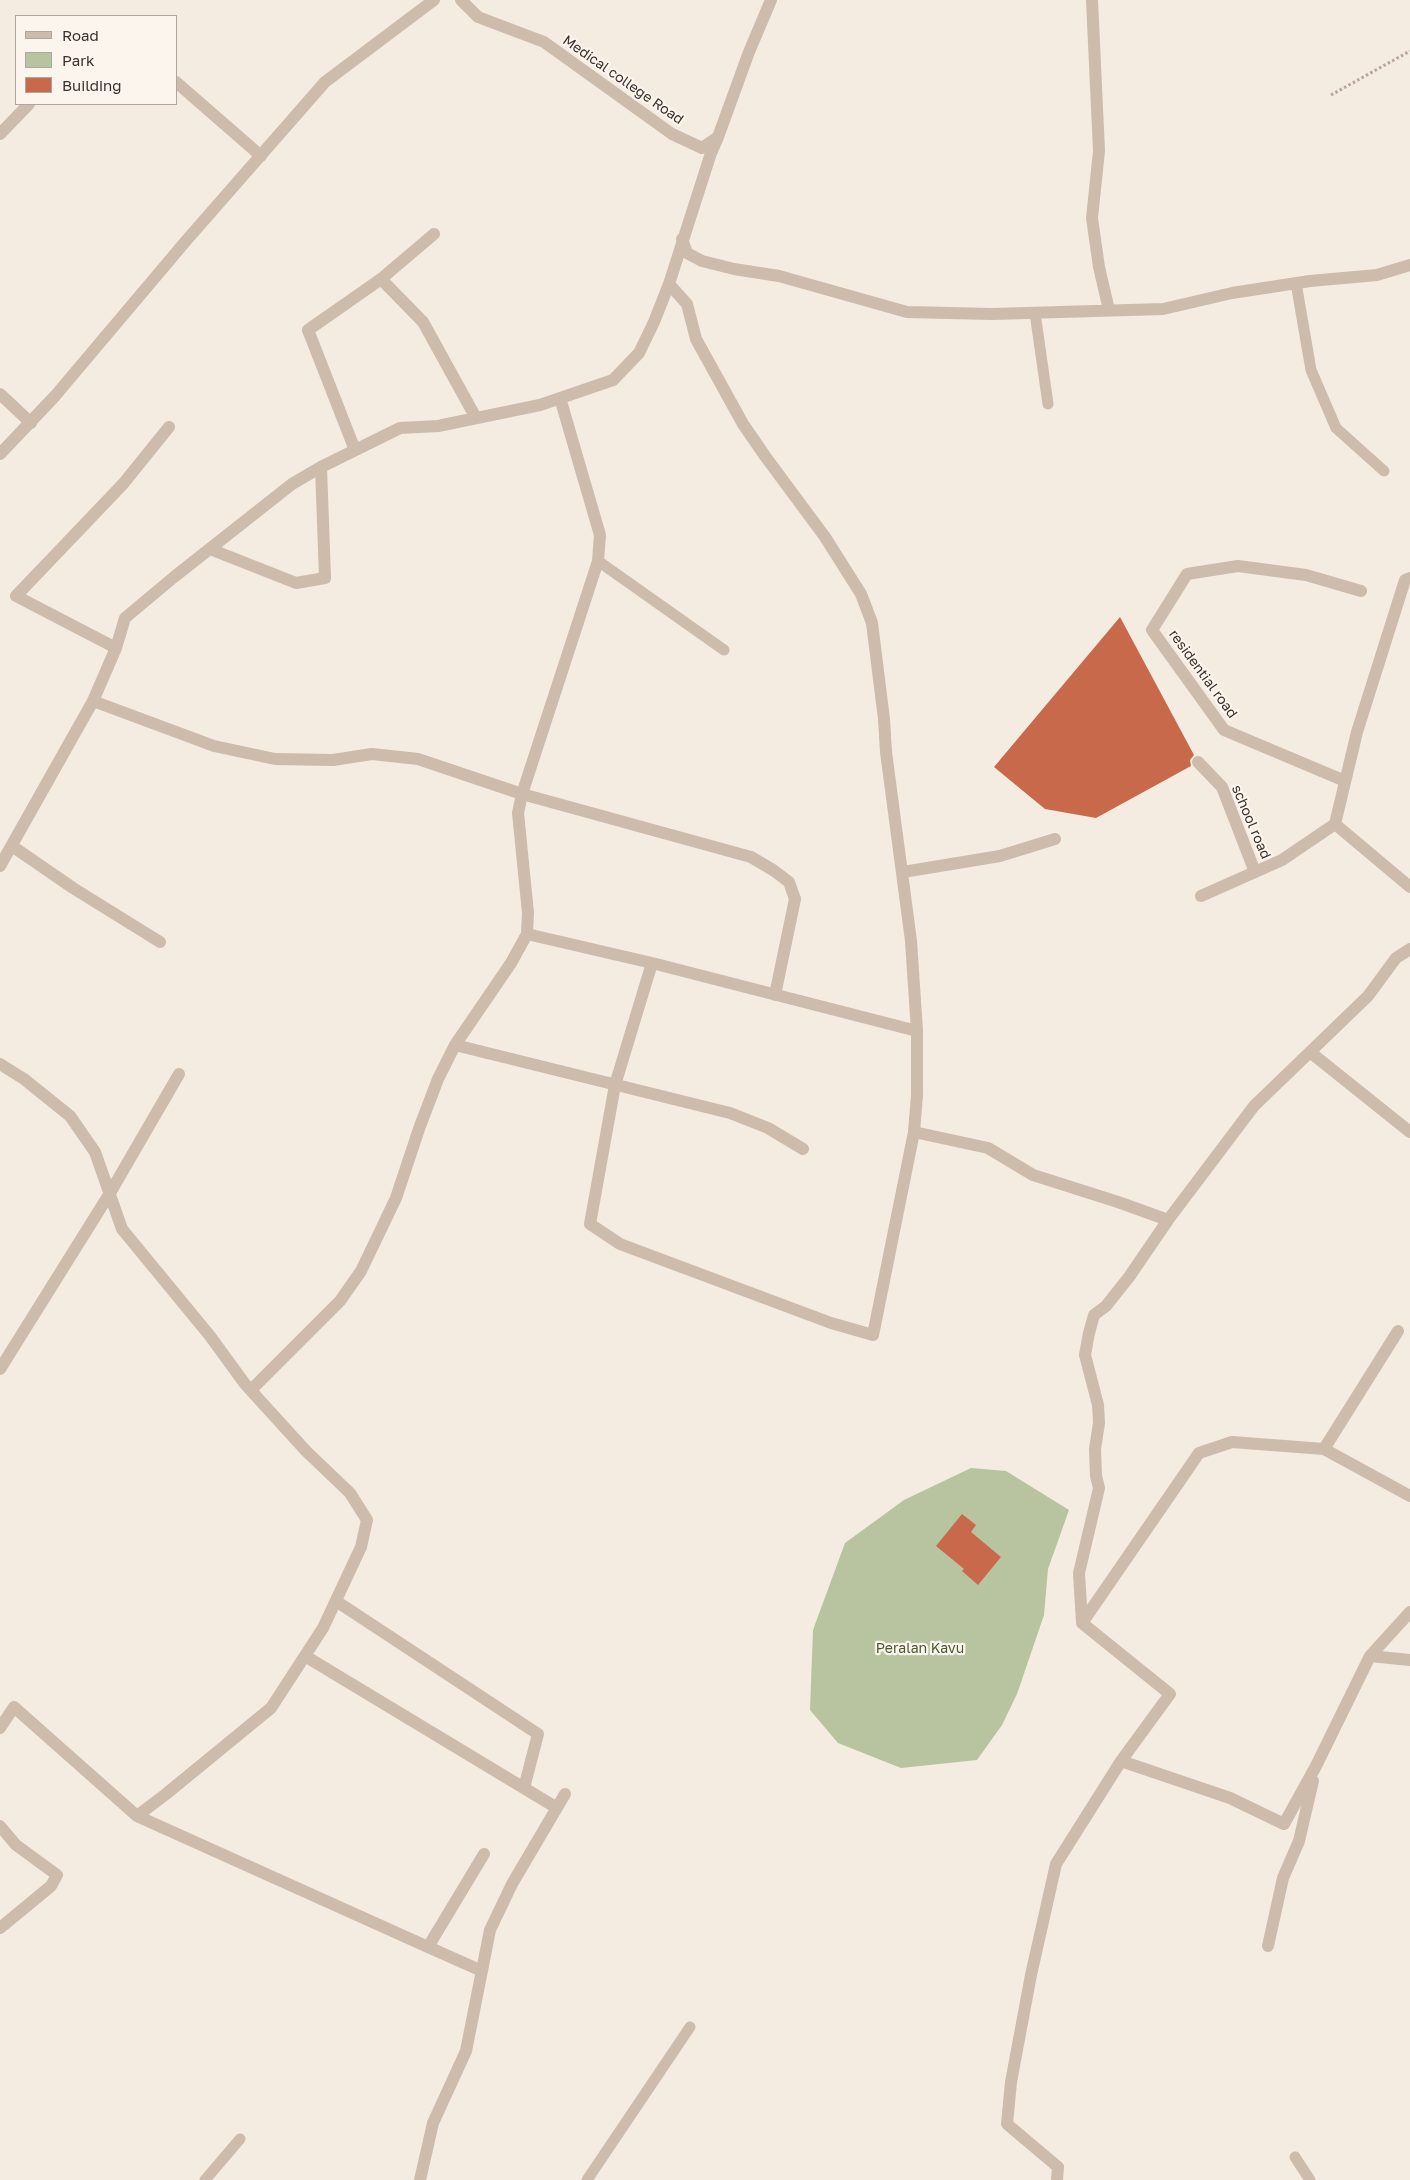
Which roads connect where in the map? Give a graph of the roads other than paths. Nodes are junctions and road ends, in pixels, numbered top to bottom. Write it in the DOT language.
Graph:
graph roads {
  1 [pos="434,0"];
  2 [pos="461,0"];
  3 [pos="770,0"];
  4 [pos="1092,0"];
  5 [pos="178,84"];
  6 [pos="28,105"];
  7 [pos="0,134"];
  8 [pos="718,137"];
  9 [pos="261,156"];
  10 [pos="434,234"];
  11 [pos="682,239"];
  12 [pos="1410,265"];
  13 [pos="380,279"];
  14 [pos="1296,283"];
  15 [pos="669,284"];
  16 [pos="1109,310"];
  17 [pos="1035,313"];
  18 [pos="0,394"];
  19 [pos="560,398"];
  20 [pos="1048,404"];
  21 [pos="476,418"];
  22 [pos="31,422"];
  23 [pos="169,427"];
  24 [pos="355,450"];
  25 [pos="0,454"];
  26 [pos="321,467"];
  27 [pos="1384,471"];
  28 [pos="210,549"];
  29 [pos="598,561"];
  30 [pos="1410,578"];
  31 [pos="1361,591"];
  32 [pos="116,648"];
  33 [pos="724,650"];
  34 [pos="93,701"];
  35 [pos="1198,762"];
  36 [pos="1345,780"];
  37 [pos="522,794"];
  38 [pos="1335,824"];
  39 [pos="1055,839"];
  40 [pos="12,846"];
  41 [pos="0,866"];
  42 [pos="903,872"];
  43 [pos="1256,872"];
  44 [pos="1410,887"];
  45 [pos="1201,896"];
  46 [pos="527,934"];
  47 [pos="160,942"];
  48 [pos="1410,949"];
  49 [pos="652,963"];
  50 [pos="775,995"];
  51 [pos="917,1031"];
  52 [pos="455,1045"];
  53 [pos="1310,1052"];
  54 [pos="0,1064"];
  55 [pos="179,1074"];
  56 [pos="615,1085"];
  57 [pos="914,1132"];
  58 [pos="1410,1132"];
  59 [pos="803,1149"];
  60 [pos="110,1194"];
  61 [pos="1168,1220"];
  62 [pos="1398,1331"];
  63 [pos="0,1370"];
  64 [pos="251,1390"];
  65 [pos="1324,1449"];
  66 [pos="1410,1496"];
  67 [pos="336,1600"];
  68 [pos="1410,1612"];
  69 [pos="1082,1623"];
  70 [pos="305,1656"];
  71 [pos="1370,1656"];
  72 [pos="1410,1660"];
  73 [pos="0,1728"];
  74 [pos="1121,1761"];
  75 [pos="1316,1766"];
  76 [pos="524,1788"];
  77 [pos="565,1794"];
  78 [pos="557,1808"];
  79 [pos="137,1816"];
  80 [pos="0,1826"];
  81 [pos="484,1854"];
  82 [pos="0,1928"];
  83 [pos="1268,1946"];
  84 [pos="428,1947"];
  85 [pos="482,1971"];
  86 [pos="690,2027"];
  87 [pos="240,2139"];
  88 [pos="1295,2157"];
  89 [pos="205,2180"];
  90 [pos="420,2180"];
  91 [pos="588,2180"];
  92 [pos="1057,2180"];
  93 [pos="1310,2180"];
  1 -- 9 [label="street"];
  2 -- 8 [label="street, Medical college Road"];
  3 -- 8 [label="street"];
  4 -- 16 [label="street"];
  5 -- 9 [label="street"];
  6 -- 7 [label="street"];
  8 -- 11 [label="street"];
  9 -- 22 [label="street"];
  10 -- 13 [label="street"];
  11 -- 15 [label="street"];
  11 -- 17 [label="street"];
  12 -- 14 [label="street"];
  13 -- 21 [label="street"];
  13 -- 24 [label="street"];
  14 -- 16 [label="street"];
  14 -- 27 [label="lane"];
  15 -- 19 [label="street"];
  15 -- 42 [label="street"];
  16 -- 17 [label="street"];
  17 -- 20 [label="lane"];
  18 -- 22 [label="street"];
  19 -- 21 [label="street"];
  19 -- 29 [label="street"];
  21 -- 24 [label="street"];
  22 -- 25 [label="street"];
  23 -- 32 [label="street"];
  24 -- 26 [label="street"];
  26 -- 28 [label="street"];
  26 -- 28 [label="street"];
  28 -- 32 [label="street"];
  29 -- 33 [label="lane"];
  29 -- 37 [label="street"];
  30 -- 36 [label="street"];
  31 -- 36 [label="street, residential road"];
  32 -- 34 [label="street"];
  34 -- 37 [label="street"];
  34 -- 40 [label="street"];
  35 -- 43 [label="street, school road"];
  36 -- 38 [label="street"];
  37 -- 46 [label="street"];
  37 -- 50 [label="street"];
  38 -- 43 [label="street"];
  38 -- 44 [label="street"];
  39 -- 42 [label="street"];
  40 -- 41 [label="street"];
  40 -- 47 [label="street"];
  42 -- 51 [label="street"];
  43 -- 45 [label="street"];
  46 -- 49 [label="street"];
  46 -- 52 [label="street"];
  48 -- 53 [label="street"];
  49 -- 50 [label="street"];
  49 -- 56 [label="street"];
  50 -- 51 [label="street"];
  51 -- 57 [label="street"];
  52 -- 56 [label="street"];
  52 -- 64 [label="street"];
  53 -- 58 [label="street"];
  53 -- 61 [label="street"];
  54 -- 60 [label="street"];
  55 -- 60 [label="street"];
  56 -- 57 [label="street"];
  56 -- 59 [label="street"];
  57 -- 61 [label="street"];
  60 -- 63 [label="street"];
  60 -- 64 [label="street"];
  61 -- 69 [label="street"];
  62 -- 65 [label="street"];
  64 -- 67 [label="street"];
  65 -- 66 [label="street"];
  65 -- 69 [label="street"];
  67 -- 70 [label="street"];
  67 -- 76 [label="street"];
  68 -- 71 [label="street"];
  69 -- 74 [label="street"];
  70 -- 76 [label="street"];
  70 -- 79 [label="street"];
  71 -- 72 [label="street"];
  71 -- 75 [label="street"];
  73 -- 79 [label="street"];
  74 -- 75 [label="street"];
  74 -- 92 [label="street"];
  75 -- 83 [label="street"];
  76 -- 78 [label="street"];
  77 -- 78 [label="street"];
  78 -- 85 [label="street"];
  79 -- 84 [label="street"];
  80 -- 82 [label="street"];
  81 -- 84 [label="street"];
  84 -- 85 [label="street"];
  85 -- 90 [label="street"];
  86 -- 91 [label="lane"];
  87 -- 89 [label="lane"];
  88 -- 93 [label="lane"];
}
